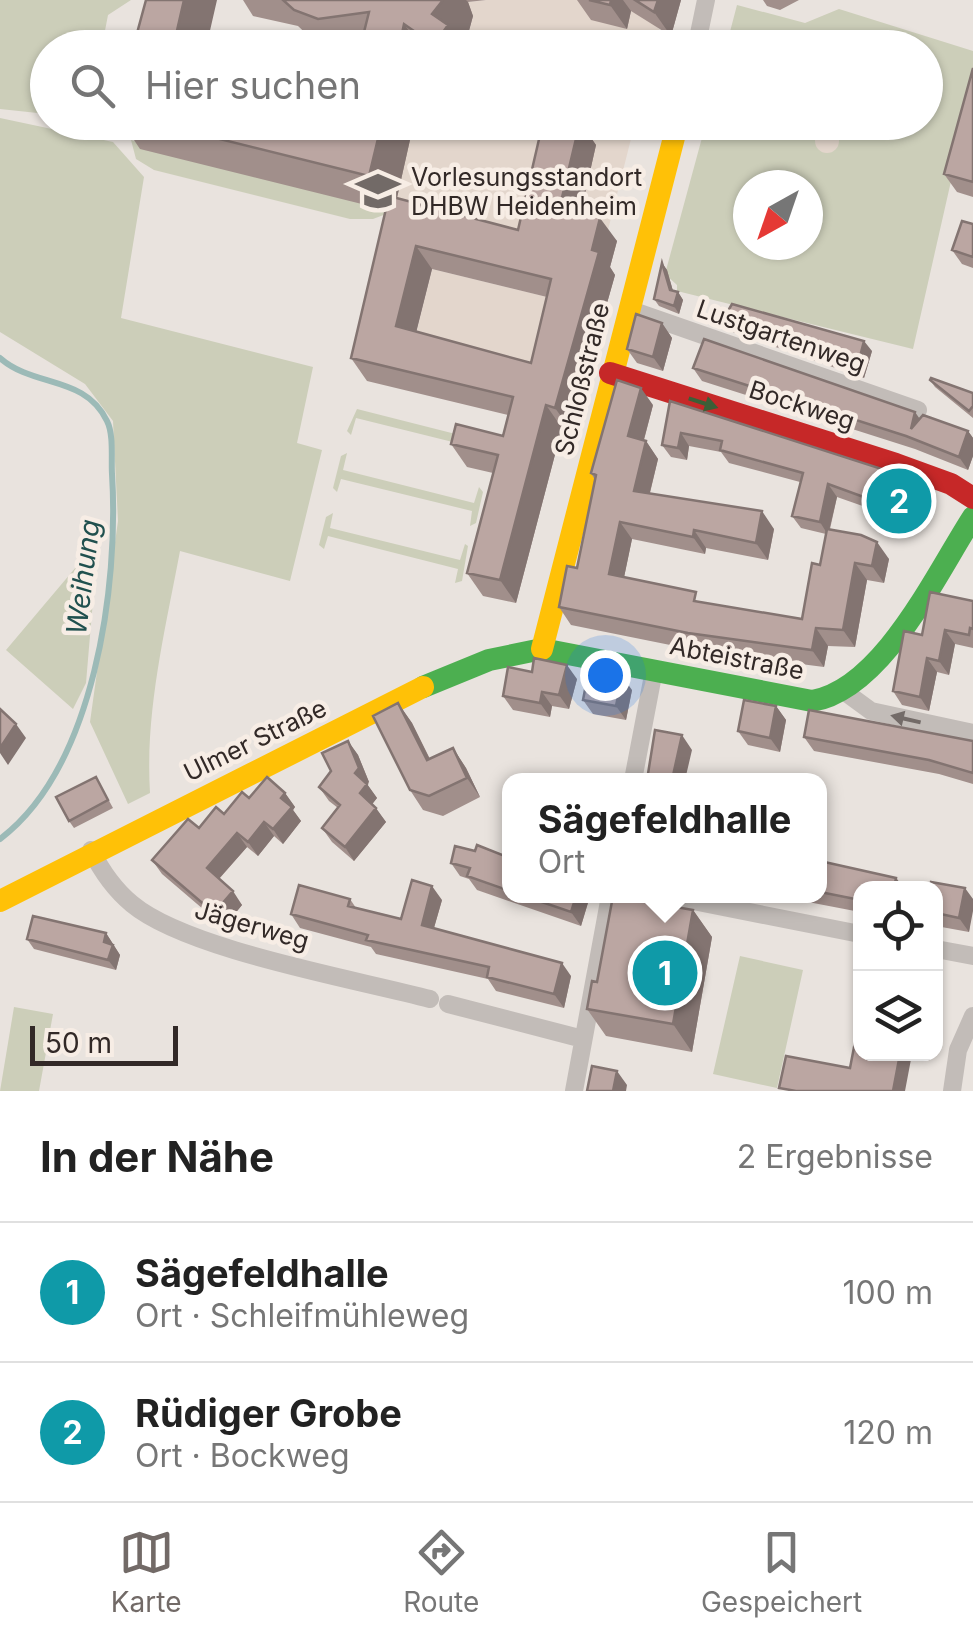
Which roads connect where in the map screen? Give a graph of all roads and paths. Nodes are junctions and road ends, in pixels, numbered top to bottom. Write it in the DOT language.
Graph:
graph roads {
  1 [pos="706,0"];
  2 [pos="700,30"];
  3 [pos="673,140"];
  4 [pos="628,309"];
  5 [pos="610,373"];
  6 [pos="918,410"];
  7 [pos="973,498"];
  8 [pos="973,517"];
  9 [pos="542,649"];
  10 [pos="654,670"];
  11 [pos="845,692"];
  12 [pos="973,733"];
  13 [pos="634,773"];
  14 [pos="91,850"];
  15 [pos="0,901"];
  16 [pos="609,903"];
  17 [pos="703,903"];
  18 [pos="853,933"];
  19 [pos="943,950"];
  20 [pos="973,956"];
  21 [pos="973,1016"];
  22 [pos="583,1039"];
  23 [pos="574,1091"];
  24 [pos="952,1091"];
  1 -- 2 [label="street"];
  3 -- 4 [label="main road, Schloßstraße"];
  4 -- 5 [label="main road, Schloßstraße"];
  4 -- 6 [label="street, Lustgartenweg"];
  5 -- 7 [label="main road, Bockweg, one-way"];
  5 -- 9 [label="main road, Schloßstraße"];
  8 -- 11 [label="main road"];
  9 -- 10 [label="main road, Abteistraße"];
  9 -- 14 [label="main road, Ulmer Straße"];
  10 -- 11 [label="main road, Abteistraße"];
  10 -- 13 [label="street"];
  12 -- 11 [label="street, one-way"];
  14 -- 15 [label="main road, Ulmer Straße"];
  14 -- 22 [label="street, Jägerweg"];
  16 -- 22 [label="street"];
  17 -- 18 [label="street"];
  19 -- 20 [label="street"];
  21 -- 24 [label="street"];
  22 -- 23 [label="street"];
}
